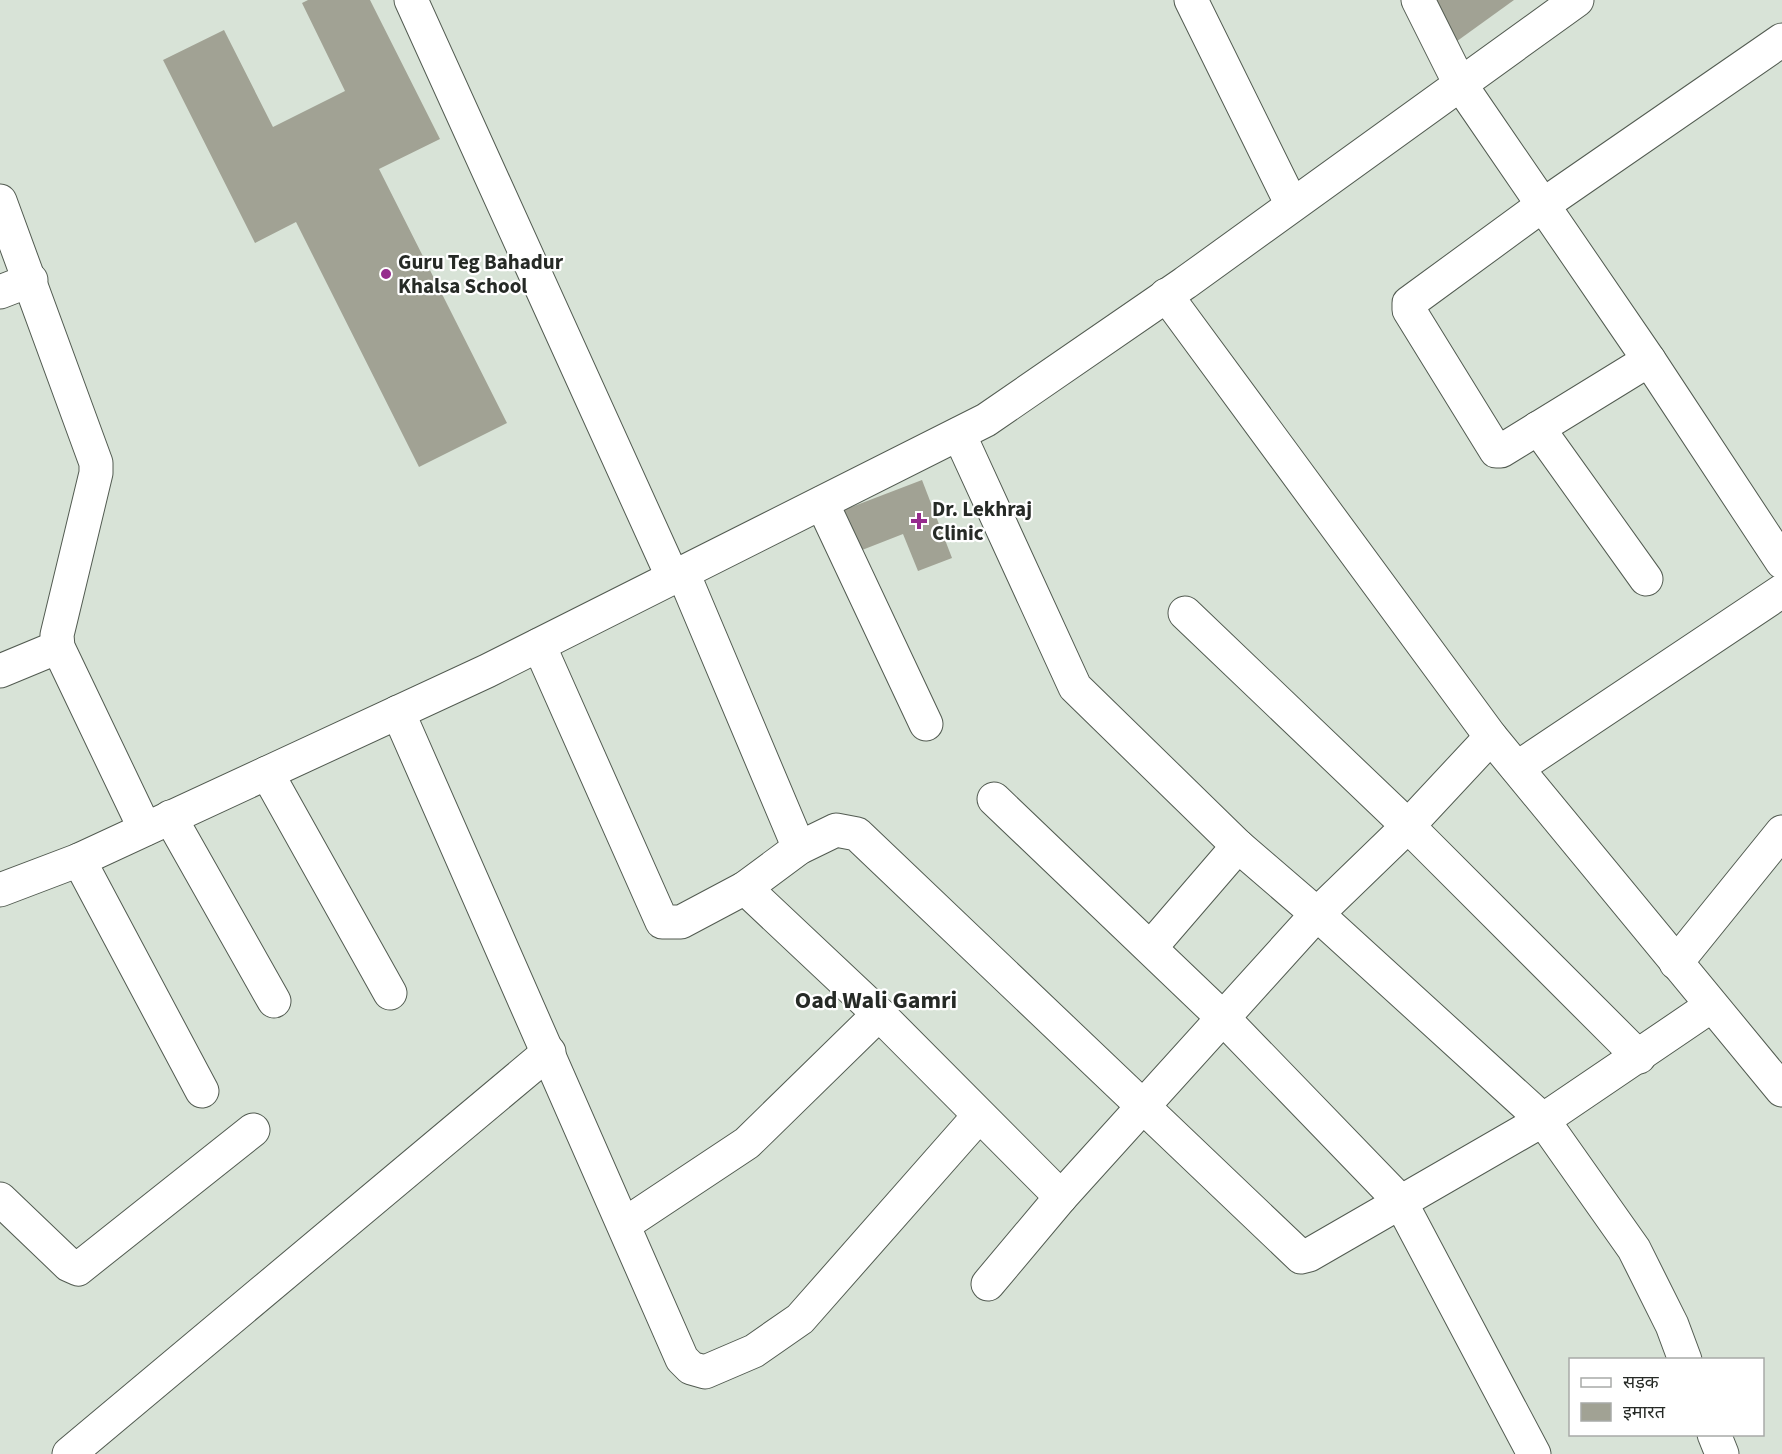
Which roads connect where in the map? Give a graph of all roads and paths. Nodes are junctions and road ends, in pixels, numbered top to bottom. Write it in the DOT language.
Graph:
graph roads {
  1 [pos="411,0"];
  2 [pos="1191,0"];
  3 [pos="1418,0"];
  4 [pos="1577,0"];
  5 [pos="1782,40"];
  6 [pos="1460,84"];
  7 [pos="0,201"];
  8 [pos="1292,205"];
  9 [pos="1543,205"];
  10 [pos="31,280"];
  11 [pos="0,292"];
  12 [pos="1166,295"];
  13 [pos="1649,360"];
  14 [pos="1538,429"];
  15 [pos="959,434"];
  16 [pos="822,502"];
  17 [pos="1782,562"];
  18 [pos="678,575"];
  19 [pos="1646,579"];
  20 [pos="1782,591"];
  21 [pos="1185,613"];
  22 [pos="539,645"];
  23 [pos="58,647"];
  24 [pos="0,671"];
  25 [pos="398,712"];
  26 [pos="926,724"];
  27 [pos="1491,737"];
  28 [pos="1517,768"];
  29 [pos="267,773"];
  30 [pos="994,800"];
  31 [pos="157,823"];
  32 [pos="1408,826"];
  33 [pos="1782,832"];
  34 [pos="1238,846"];
  35 [pos="799,848"];
  36 [pos="79,860"];
  37 [pos="745,888"];
  38 [pos="0,890"];
  39 [pos="1317,914"];
  40 [pos="1151,947"];
  41 [pos="1676,963"];
  42 [pos="390,993"];
  43 [pos="274,1001"];
  44 [pos="1711,1006"];
  45 [pos="879,1014"];
  46 [pos="1222,1018"];
  47 [pos="549,1052"];
  48 [pos="1639,1057"];
  49 [pos="1782,1090"];
  50 [pos="202,1091"];
  51 [pos="1142,1106"];
  52 [pos="978,1117"];
  53 [pos="1543,1120"];
  54 [pos="253,1130"];
  55 [pos="1060,1197"];
  56 [pos="0,1199"];
  57 [pos="1400,1201"];
  58 [pos="625,1224"];
  59 [pos="988,1284"];
  60 [pos="1685,1358"];
  61 [pos="1715,1436"];
  62 [pos="69,1454"];
  63 [pos="1534,1454"];
  64 [pos="1722,1454"];
  1 -- 18 [label="street"];
  2 -- 8 [label="street"];
  3 -- 6 [label="street"];
  4 -- 6 [label="street"];
  5 -- 9 [label="street"];
  6 -- 8 [label="street"];
  6 -- 9 [label="street"];
  7 -- 10 [label="street"];
  8 -- 12 [label="street"];
  9 -- 13 [label="street"];
  9 -- 14 [label="street"];
  10 -- 11 [label="street"];
  10 -- 23 [label="street"];
  12 -- 15 [label="street"];
  12 -- 27 [label="street"];
  13 -- 14 [label="street"];
  13 -- 17 [label="street"];
  14 -- 19 [label="street"];
  15 -- 16 [label="street"];
  15 -- 34 [label="street"];
  16 -- 18 [label="street"];
  16 -- 26 [label="street"];
  18 -- 22 [label="street"];
  18 -- 35 [label="street"];
  20 -- 28 [label="street"];
  21 -- 32 [label="street"];
  22 -- 25 [label="street"];
  22 -- 37 [label="street"];
  23 -- 24 [label="street"];
  23 -- 31 [label="street"];
  25 -- 29 [label="street"];
  25 -- 47 [label="street"];
  27 -- 28 [label="street"];
  27 -- 32 [label="street"];
  28 -- 41 [label="street"];
  29 -- 31 [label="street"];
  29 -- 42 [label="street"];
  30 -- 40 [label="street"];
  31 -- 36 [label="street"];
  31 -- 43 [label="street"];
  32 -- 39 [label="street"];
  32 -- 48 [label="street"];
  33 -- 41 [label="street"];
  34 -- 39 [label="street"];
  34 -- 40 [label="street"];
  35 -- 37 [label="street"];
  35 -- 51 [label="street"];
  36 -- 38 [label="street"];
  36 -- 50 [label="street"];
  37 -- 45 [label="street"];
  39 -- 46 [label="street"];
  39 -- 53 [label="street"];
  40 -- 46 [label="street"];
  41 -- 44 [label="street"];
  44 -- 48 [label="street"];
  44 -- 49 [label="street"];
  45 -- 52 [label="street"];
  45 -- 58 [label="street"];
  46 -- 51 [label="street"];
  46 -- 57 [label="street"];
  47 -- 58 [label="street"];
  47 -- 62 [label="street"];
  48 -- 53 [label="street"];
  51 -- 55 [label="street"];
  51 -- 57 [label="street"];
  52 -- 55 [label="street"];
  52 -- 58 [label="street"];
  53 -- 57 [label="street"];
  53 -- 60 [label="street"];
  54 -- 56 [label="street"];
  55 -- 59 [label="street"];
  57 -- 63 [label="street"];
  61 -- 64 [label="street"];
}
